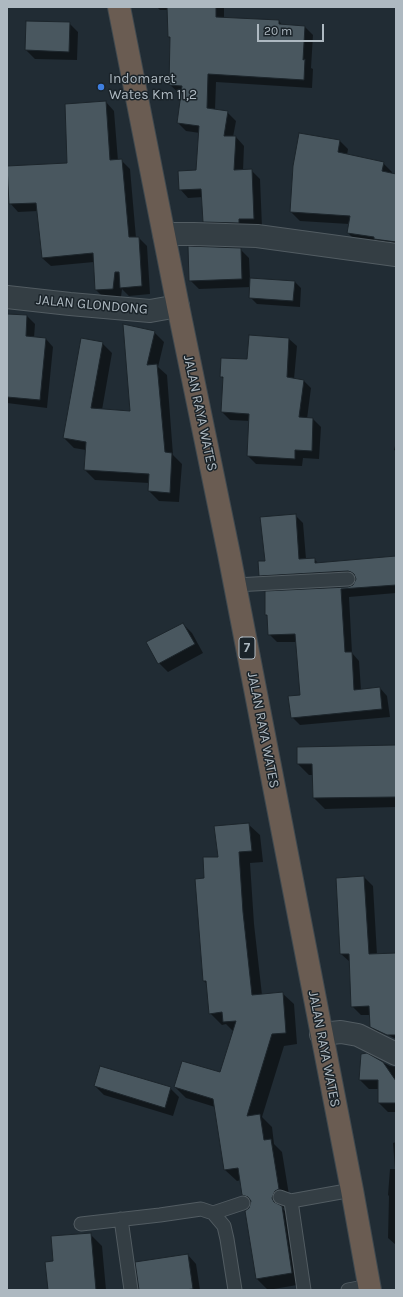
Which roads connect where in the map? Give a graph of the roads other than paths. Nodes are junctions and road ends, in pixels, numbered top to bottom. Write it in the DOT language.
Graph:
graph roads {
  1 [pos="119,7"];
  2 [pos="164,234"];
  3 [pos="396,255"];
  4 [pos="7,297"];
  5 [pos="178,306"];
  6 [pos="348,579"];
  7 [pos="235,585"];
  8 [pos="321,1034"];
  9 [pos="396,1054"];
  10 [pos="352,1190"];
  11 [pos="244,1203"];
  12 [pos="213,1213"];
  13 [pos="121,1219"];
  14 [pos="81,1224"];
  15 [pos="369,1288"];
  16 [pos="131,1290"];
  17 [pos="235,1290"];
  18 [pos="304,1290"];
  19 [pos="348,1290"];
  1 -- 2 [label="highway, JALAN RAYA WATES / 7"];
  2 -- 3 [label="street"];
  2 -- 5 [label="highway, JALAN RAYA WATES / 7"];
  4 -- 5 [label="street, JALAN GLONDONG"];
  5 -- 7 [label="highway, JALAN RAYA WATES / 7"];
  6 -- 7 [label="lane"];
  7 -- 8 [label="highway, JALAN RAYA WATES / 7"];
  8 -- 9 [label="street"];
  8 -- 10 [label="highway, JALAN RAYA WATES / 7"];
  10 -- 15 [label="highway, JALAN RAYA WATES / 7"];
  10 -- 18 [label="lane"];
  11 -- 12 [label="lane"];
  12 -- 13 [label="lane"];
  12 -- 17 [label="lane"];
  13 -- 14 [label="lane"];
  13 -- 16 [label="lane"];
  15 -- 19 [label="lane"];
}
